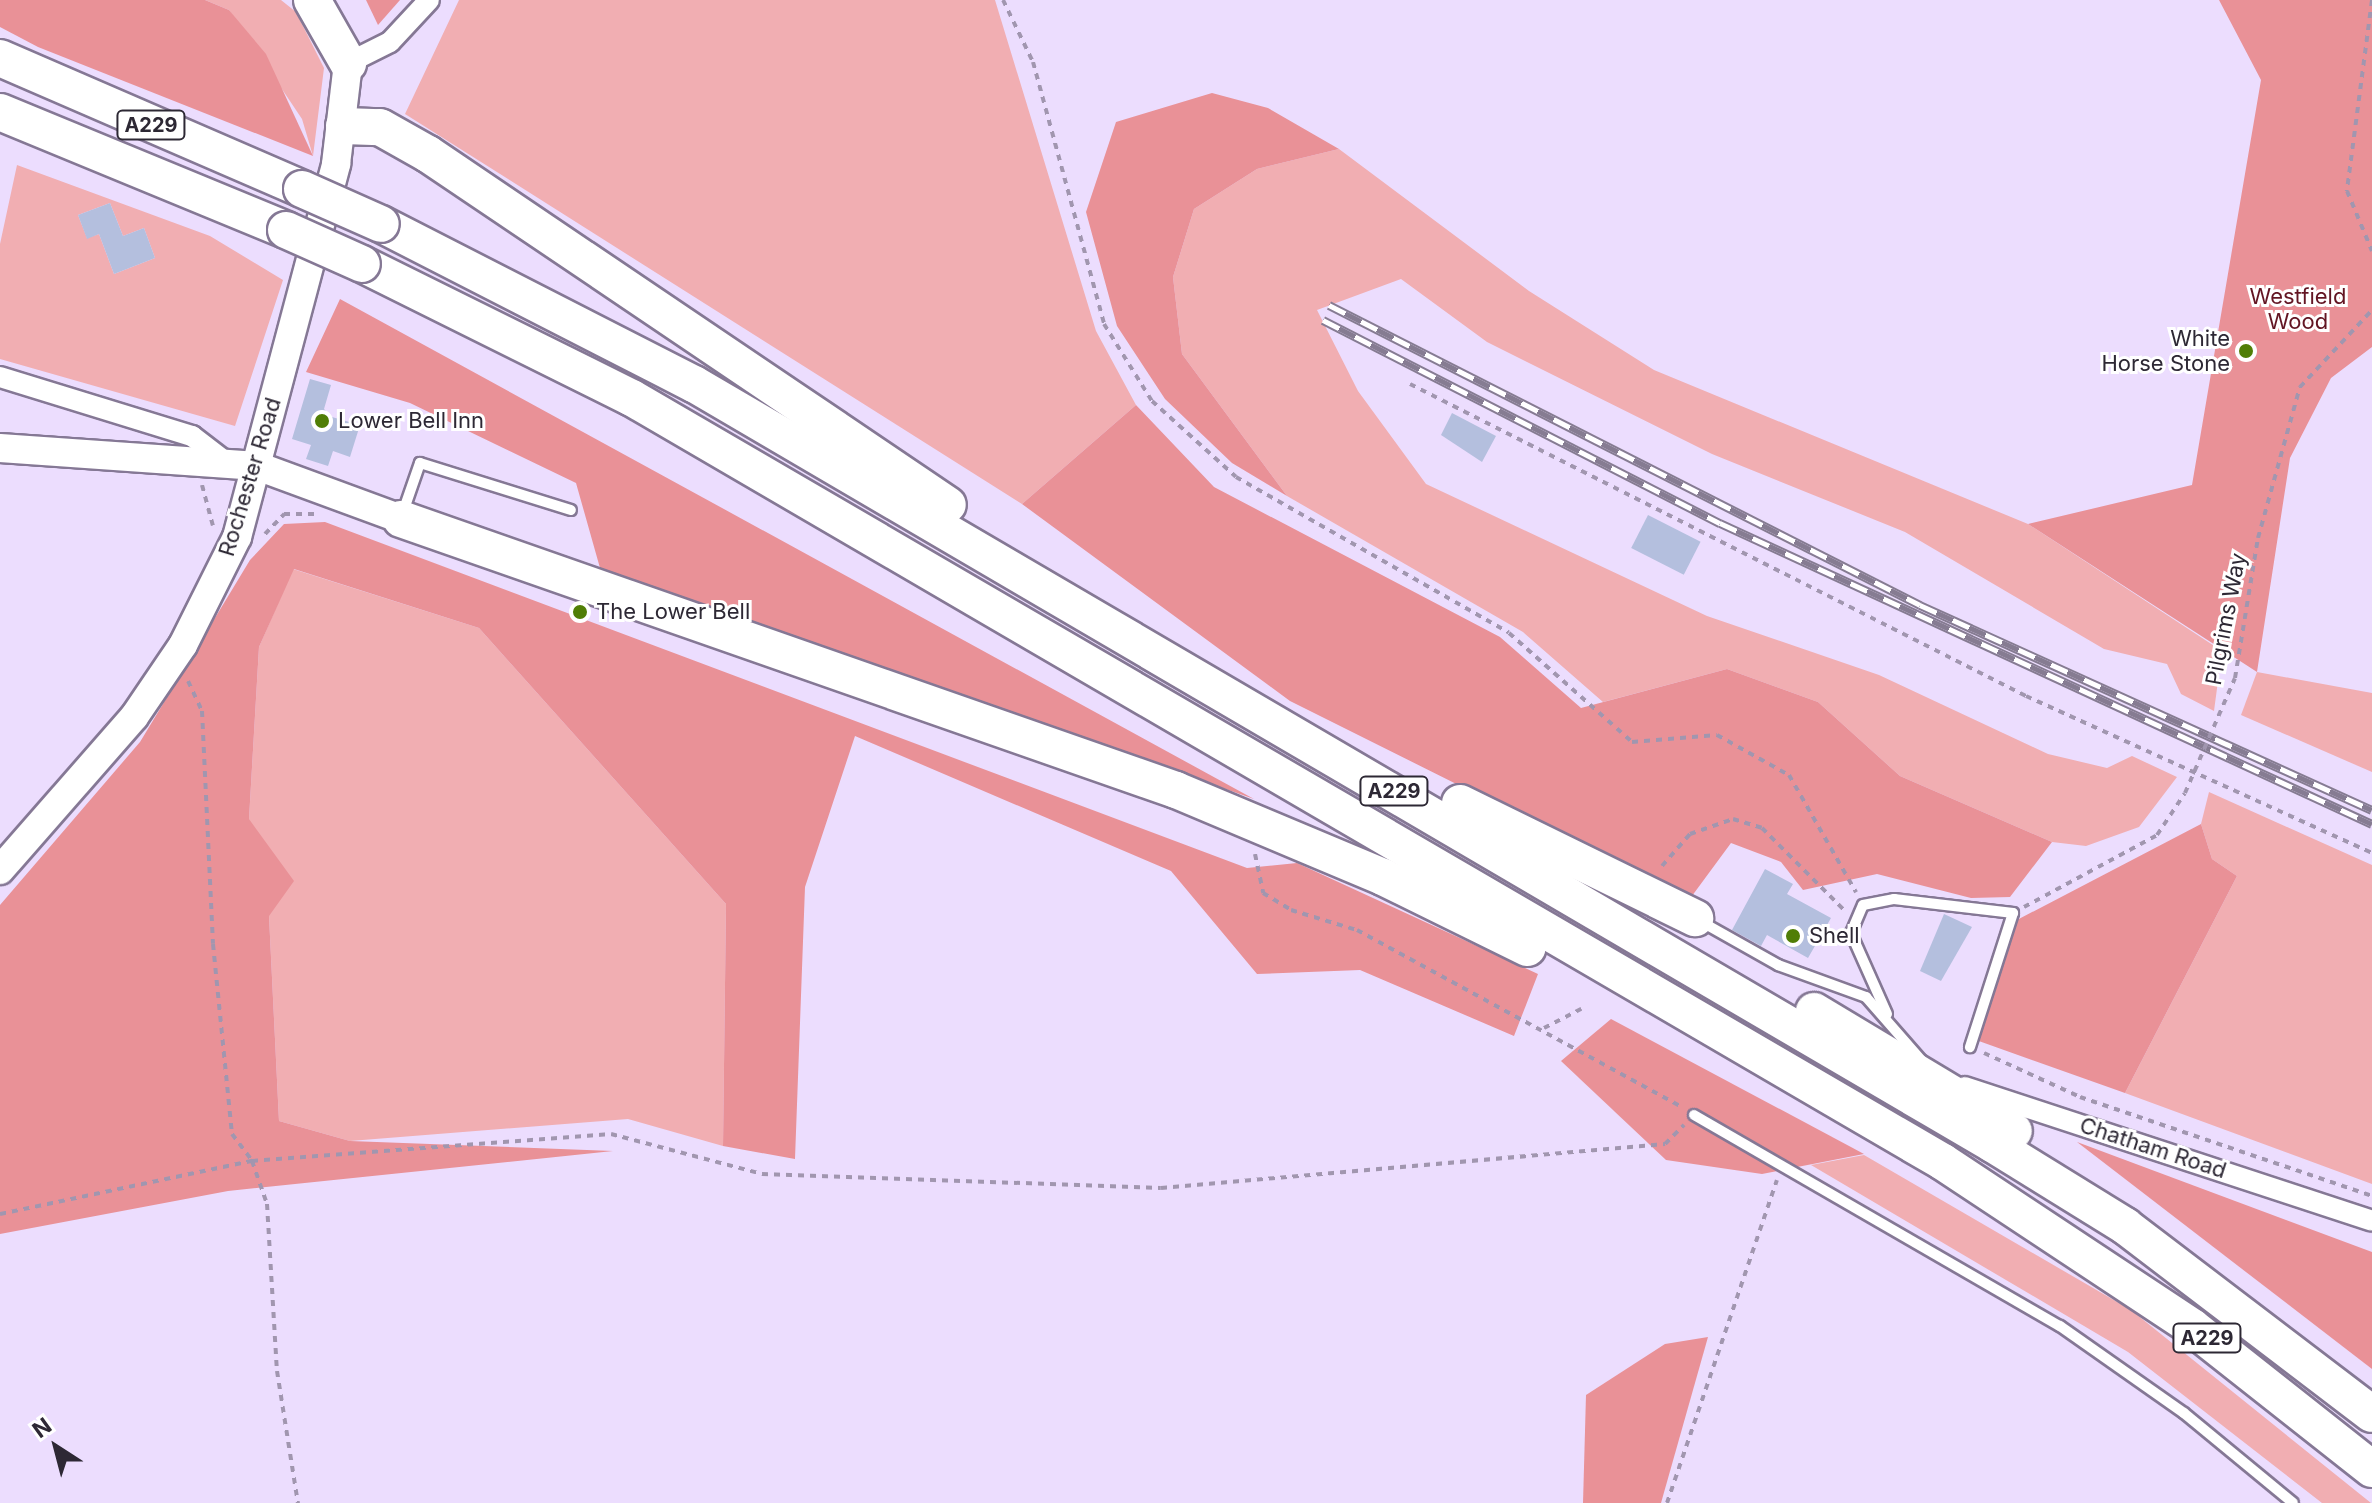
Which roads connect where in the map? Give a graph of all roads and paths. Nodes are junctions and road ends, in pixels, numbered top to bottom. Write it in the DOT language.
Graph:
graph roads {
  1 [pos="312,0"];
  2 [pos="429,0"];
  3 [pos="1003,0"];
  4 [pos="2372,0"];
  5 [pos="0,58"];
  6 [pos="348,63"];
  7 [pos="0,112"];
  8 [pos="344,126"];
  9 [pos="2372,251"];
  10 [pos="2372,310"];
  11 [pos="0,377"];
  12 [pos="1410,384"];
  13 [pos="0,448"];
  14 [pos="226,462"];
  15 [pos="257,466"];
  16 [pos="571,510"];
  17 [pos="401,519"];
  18 [pos="1032,579"];
  19 [pos="1185,669"];
  20 [pos="186,679"];
  21 [pos="1255,850"];
  22 [pos="1498,851"];
  23 [pos="2372,853"];
  24 [pos="1662,866"];
  25 [pos="0,870"];
  26 [pos="1863,905"];
  27 [pos="2013,913"];
  28 [pos="1695,918"];
  29 [pos="1853,919"];
  30 [pos="1581,1009"];
  31 [pos="1887,1014"];
  32 [pos="1544,1028"];
  33 [pos="1731,1041"];
  34 [pos="1970,1047"];
  35 [pos="1934,1077"];
  36 [pos="1694,1115"];
  37 [pos="252,1161"];
  38 [pos="1781,1166"];
  39 [pos="2372,1196"];
  40 [pos="0,1214"];
  41 [pos="2372,1221"];
  42 [pos="2243,1311"];
  43 [pos="2372,1414"];
  44 [pos="2372,1469"];
  45 [pos="298,1503"];
  46 [pos="1667,1503"];
  47 [pos="2293,1503"];
  1 -- 6 [label="highway"];
  2 -- 6 [label="street"];
  3 -- 26 [label="path"];
  4 -- 9 [label="path"];
  5 -- 18 [label="highway, A229, bridge"];
  6 -- 8 [label="street, Rochester Road"];
  7 -- 33 [label="highway, A229, bridge"];
  8 -- 15 [label="street, Rochester Road"];
  8 -- 18 [label="highway"];
  10 -- 27 [label="path, Pilgrims Way, bridge"];
  11 -- 14 [label="street"];
  12 -- 23 [label="path"];
  13 -- 14 [label="street"];
  14 -- 15 [label="street"];
  15 -- 17 [label="street"];
  15 -- 25 [label="street, Rochester Road"];
  16 -- 17 [label="lane"];
  17 -- 33 [label="highway"];
  18 -- 19 [label="highway, A229"];
  19 -- 22 [label="highway, A229"];
  19 -- 28 [label="highway"];
  20 -- 37 [label="path"];
  21 -- 32 [label="path"];
  22 -- 35 [label="highway"];
  22 -- 42 [label="highway, A229"];
  24 -- 29 [label="path"];
  26 -- 27 [label="lane"];
  26 -- 29 [label="lane"];
  27 -- 34 [label="lane"];
  28 -- 31 [label="lane"];
  29 -- 31 [label="lane"];
  30 -- 32 [label="path"];
  31 -- 35 [label="lane"];
  32 -- 36 [label="path"];
  33 -- 44 [label="highway, A229"];
  34 -- 39 [label="path"];
  35 -- 41 [label="street, Chatham Road"];
  35 -- 42 [label="highway"];
  36 -- 37 [label="path"];
  36 -- 38 [label="lane"];
  37 -- 40 [label="path"];
  37 -- 45 [label="path"];
  38 -- 46 [label="path"];
  38 -- 47 [label="lane"];
  42 -- 43 [label="highway, A229"];
}
